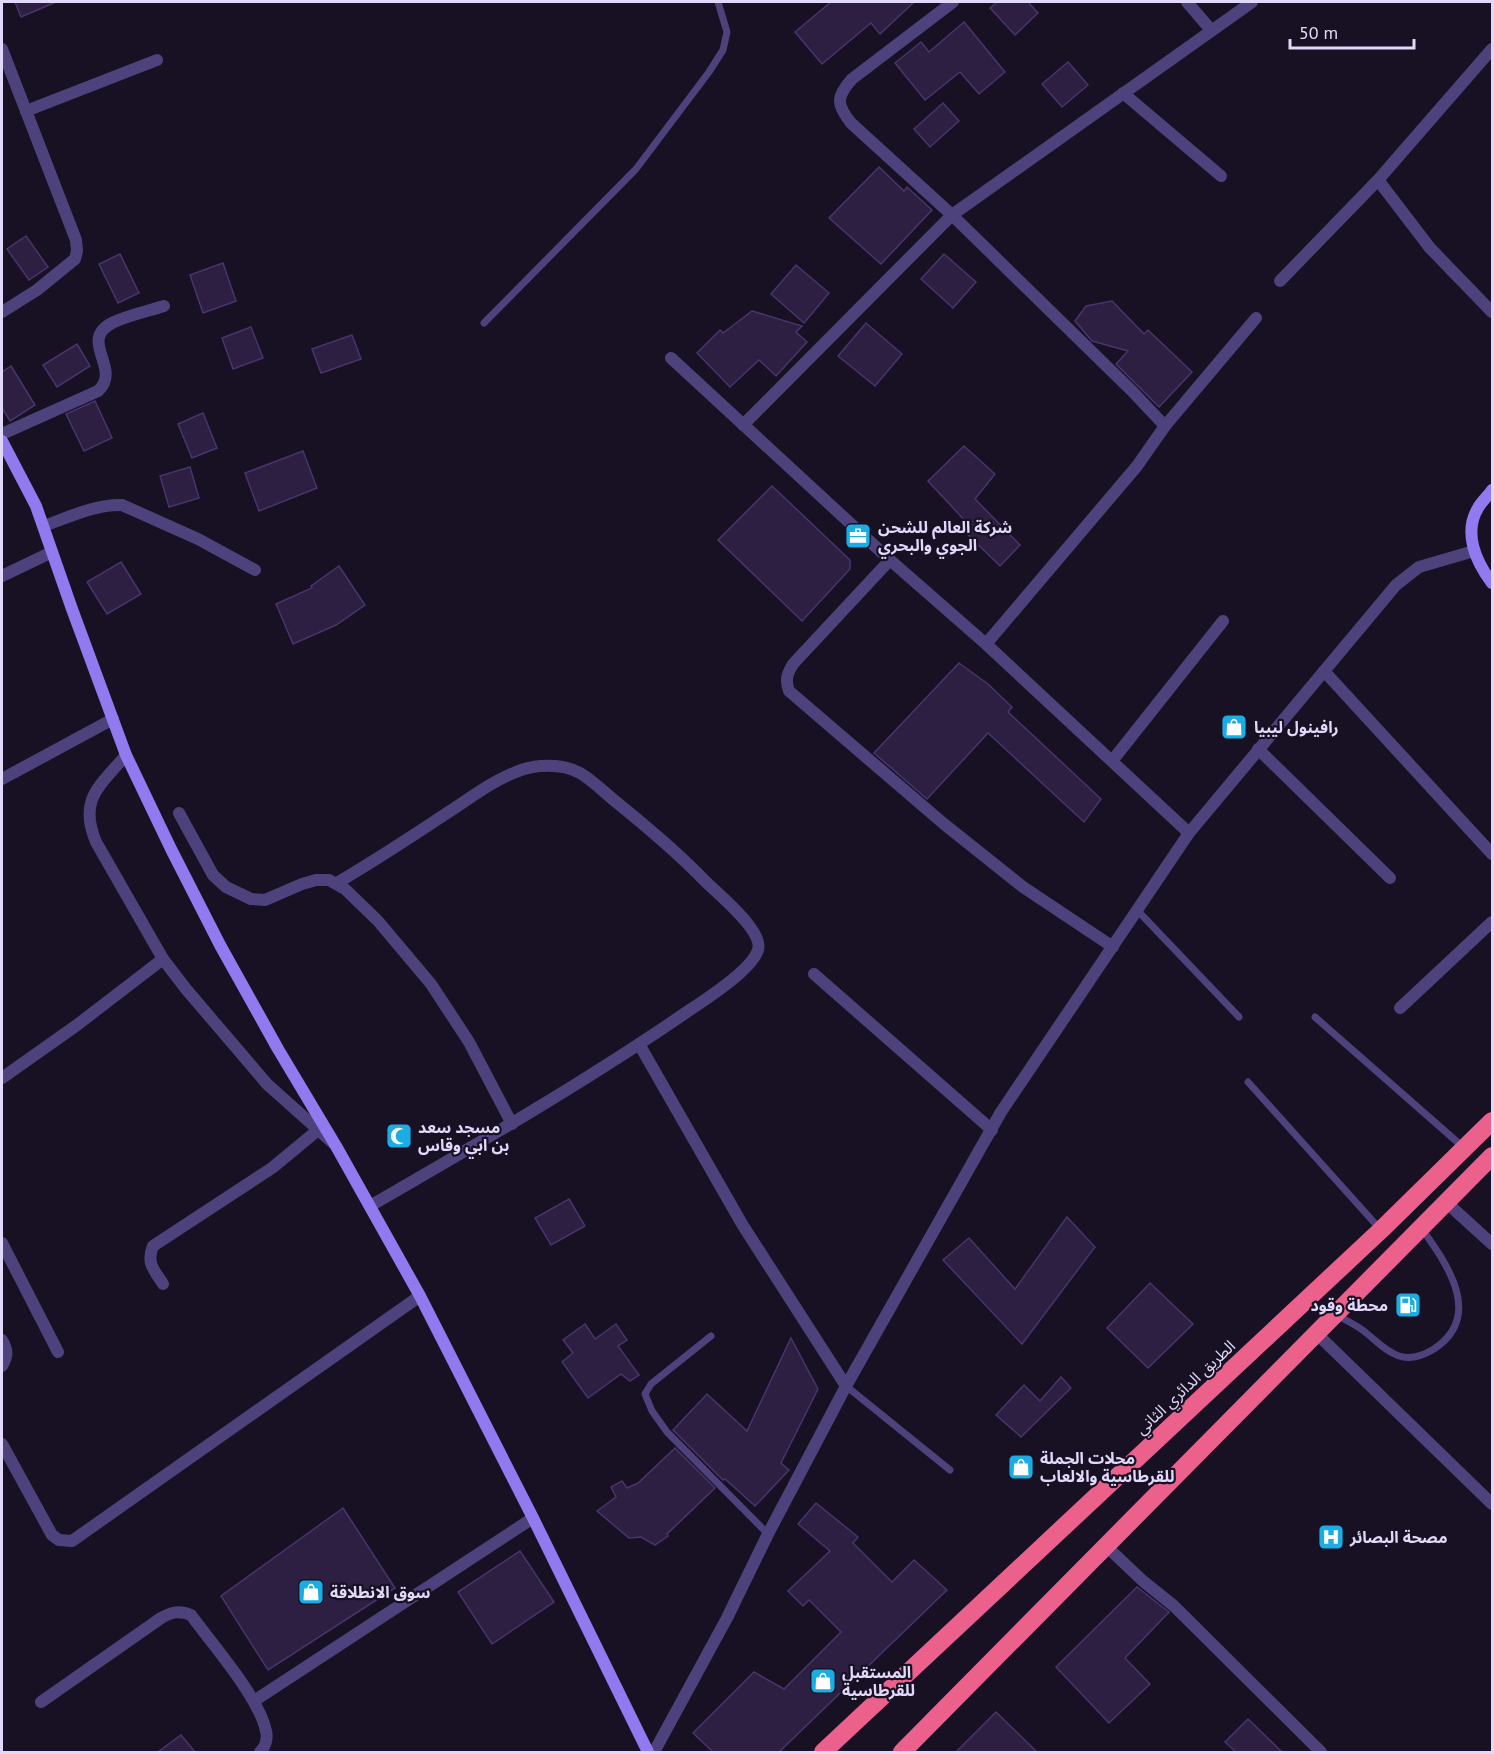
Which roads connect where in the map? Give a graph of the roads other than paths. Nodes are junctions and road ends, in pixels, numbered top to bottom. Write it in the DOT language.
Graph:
graph roads {
  1 [pos="717,2"];
  2 [pos="953,2"];
  3 [pos="1186,2"];
  4 [pos="1252,2"];
  5 [pos="1211,30"];
  6 [pos="2,49"];
  7 [pos="1492,49"];
  8 [pos="157,60"];
  9 [pos="1123,93"];
  10 [pos="26,111"];
  11 [pos="1221,176"];
  12 [pos="1377,180"];
  13 [pos="952,215"];
  14 [pos="1281,281"];
  15 [pos="164,306"];
  16 [pos="2,312"];
  17 [pos="1492,312"];
  18 [pos="1256,318"];
  19 [pos="484,323"];
  20 [pos="671,358"];
  21 [pos="743,425"];
  22 [pos="1165,426"];
  23 [pos="2,434"];
  24 [pos="2,441"];
  25 [pos="1492,490"];
  26 [pos="44,526"];
  27 [pos="1474,551"];
  28 [pos="52,552"];
  29 [pos="890,560"];
  30 [pos="255,570"];
  31 [pos="2,576"];
  32 [pos="1492,583"];
  33 [pos="1223,621"];
  34 [pos="986,644"];
  35 [pos="1324,671"];
  36 [pos="113,719"];
  37 [pos="1258,749"];
  38 [pos="126,755"];
  39 [pos="1112,761"];
  40 [pos="2,779"];
  41 [pos="179,813"];
  42 [pos="1189,833"];
  43 [pos="1492,854"];
  44 [pos="1390,878"];
  45 [pos="337,884"];
  46 [pos="1137,910"];
  47 [pos="1492,922"];
  48 [pos="1113,947"];
  49 [pos="163,959"];
  50 [pos="814,974"];
  51 [pos="1400,1008"];
  52 [pos="1239,1017"];
  53 [pos="1315,1017"];
  54 [pos="639,1044"];
  55 [pos="2,1078"];
  56 [pos="1248,1082"];
  57 [pos="1492,1121"];
  58 [pos="512,1124"];
  59 [pos="318,1130"];
  60 [pos="992,1130"];
  61 [pos="336,1146"];
  62 [pos="1465,1148"];
  63 [pos="1492,1156"];
  64 [pos="1447,1203"];
  65 [pos="370,1206"];
  66 [pos="1422,1229"];
  67 [pos="1381,1230"];
  68 [pos="2,1243"];
  69 [pos="1492,1244"];
  70 [pos="163,1284"];
  71 [pos="420,1296"];
  72 [pos="1335,1314"];
  73 [pos="1316,1333"];
  74 [pos="711,1336"];
  75 [pos="1268,1336"];
  76 [pos="2,1340"];
  77 [pos="58,1352"];
  78 [pos="2,1366"];
  79 [pos="846,1386"];
  80 [pos="2,1444"];
  81 [pos="950,1470"];
  82 [pos="1492,1504"];
  83 [pos="533,1518"];
  84 [pos="768,1534"];
  85 [pos="1106,1546"];
  86 [pos="254,1701"];
  87 [pos="41,1702"];
  88 [pos="1312,1750"];
  89 [pos="260,1752"];
  90 [pos="648,1752"];
  91 [pos="654,1752"];
  92 [pos="823,1752"];
  93 [pos="841,1752"];
  94 [pos="902,1752"];
  1 -- 19 [label="lane"];
  2 -- 13 [label="street"];
  3 -- 5 [label="street"];
  4 -- 5 [label="street"];
  5 -- 9 [label="street"];
  6 -- 10 [label="street"];
  7 -- 12 [label="street"];
  8 -- 10 [label="street"];
  9 -- 11 [label="street"];
  9 -- 13 [label="street"];
  10 -- 16 [label="street"];
  12 -- 14 [label="street"];
  12 -- 17 [label="street"];
  13 -- 21 [label="street"];
  13 -- 22 [label="street"];
  15 -- 23 [label="street"];
  18 -- 22 [label="street"];
  20 -- 21 [label="street"];
  21 -- 29 [label="street"];
  22 -- 34 [label="street"];
  24 -- 26 [label="street"];
  25 -- 27 [label="street"];
  26 -- 28 [label="street"];
  26 -- 30 [label="street"];
  27 -- 32 [label="street"];
  27 -- 35 [label="street"];
  28 -- 31 [label="street"];
  28 -- 36 [label="street"];
  29 -- 34 [label="street"];
  29 -- 48 [label="street"];
  33 -- 39 [label="street"];
  34 -- 39 [label="street"];
  35 -- 37 [label="street"];
  35 -- 43 [label="street"];
  36 -- 38 [label="street"];
  36 -- 40 [label="street"];
  37 -- 42 [label="street"];
  37 -- 44 [label="street"];
  38 -- 49 [label="street"];
  38 -- 61 [label="street"];
  39 -- 42 [label="street"];
  41 -- 45 [label="street"];
  42 -- 46 [label="street"];
  45 -- 54 [label="street"];
  45 -- 58 [label="street"];
  46 -- 48 [label="street"];
  46 -- 52 [label="lane"];
  47 -- 51 [label="street"];
  48 -- 60 [label="street"];
  49 -- 55 [label="street"];
  49 -- 59 [label="street"];
  50 -- 60 [label="street"];
  53 -- 62 [label="lane"];
  54 -- 58 [label="street"];
  54 -- 79 [label="street"];
  56 -- 67 [label="lane"];
  57 -- 62 [label="highway, الطريق الدائري الثاني"];
  58 -- 65 [label="street"];
  59 -- 61 [label="street"];
  59 -- 70 [label="street"];
  60 -- 79 [label="street"];
  61 -- 65 [label="street"];
  62 -- 67 [label="highway, الطريق الدائري الثاني"];
  63 -- 64 [label="highway"];
  64 -- 66 [label="highway"];
  64 -- 69 [label="street"];
  65 -- 71 [label="street"];
  66 -- 72 [label="highway"];
  66 -- 72 [label="lane"];
  67 -- 75 [label="highway, الطريق الدائري الثاني"];
  68 -- 77 [label="street"];
  71 -- 80 [label="street"];
  71 -- 83 [label="street"];
  72 -- 73 [label="highway"];
  73 -- 82 [label="street"];
  73 -- 85 [label="highway"];
  74 -- 84 [label="lane"];
  75 -- 92 [label="highway, الطريق الدائري الثاني"];
  75 -- 93 [label="highway"];
  76 -- 78 [label="street"];
  79 -- 81 [label="lane"];
  79 -- 84 [label="street"];
  83 -- 86 [label="street"];
  83 -- 90 [label="street"];
  84 -- 91 [label="street"];
  85 -- 88 [label="street"];
  85 -- 94 [label="highway"];
  86 -- 87 [label="street"];
  86 -- 89 [label="street"];
}
